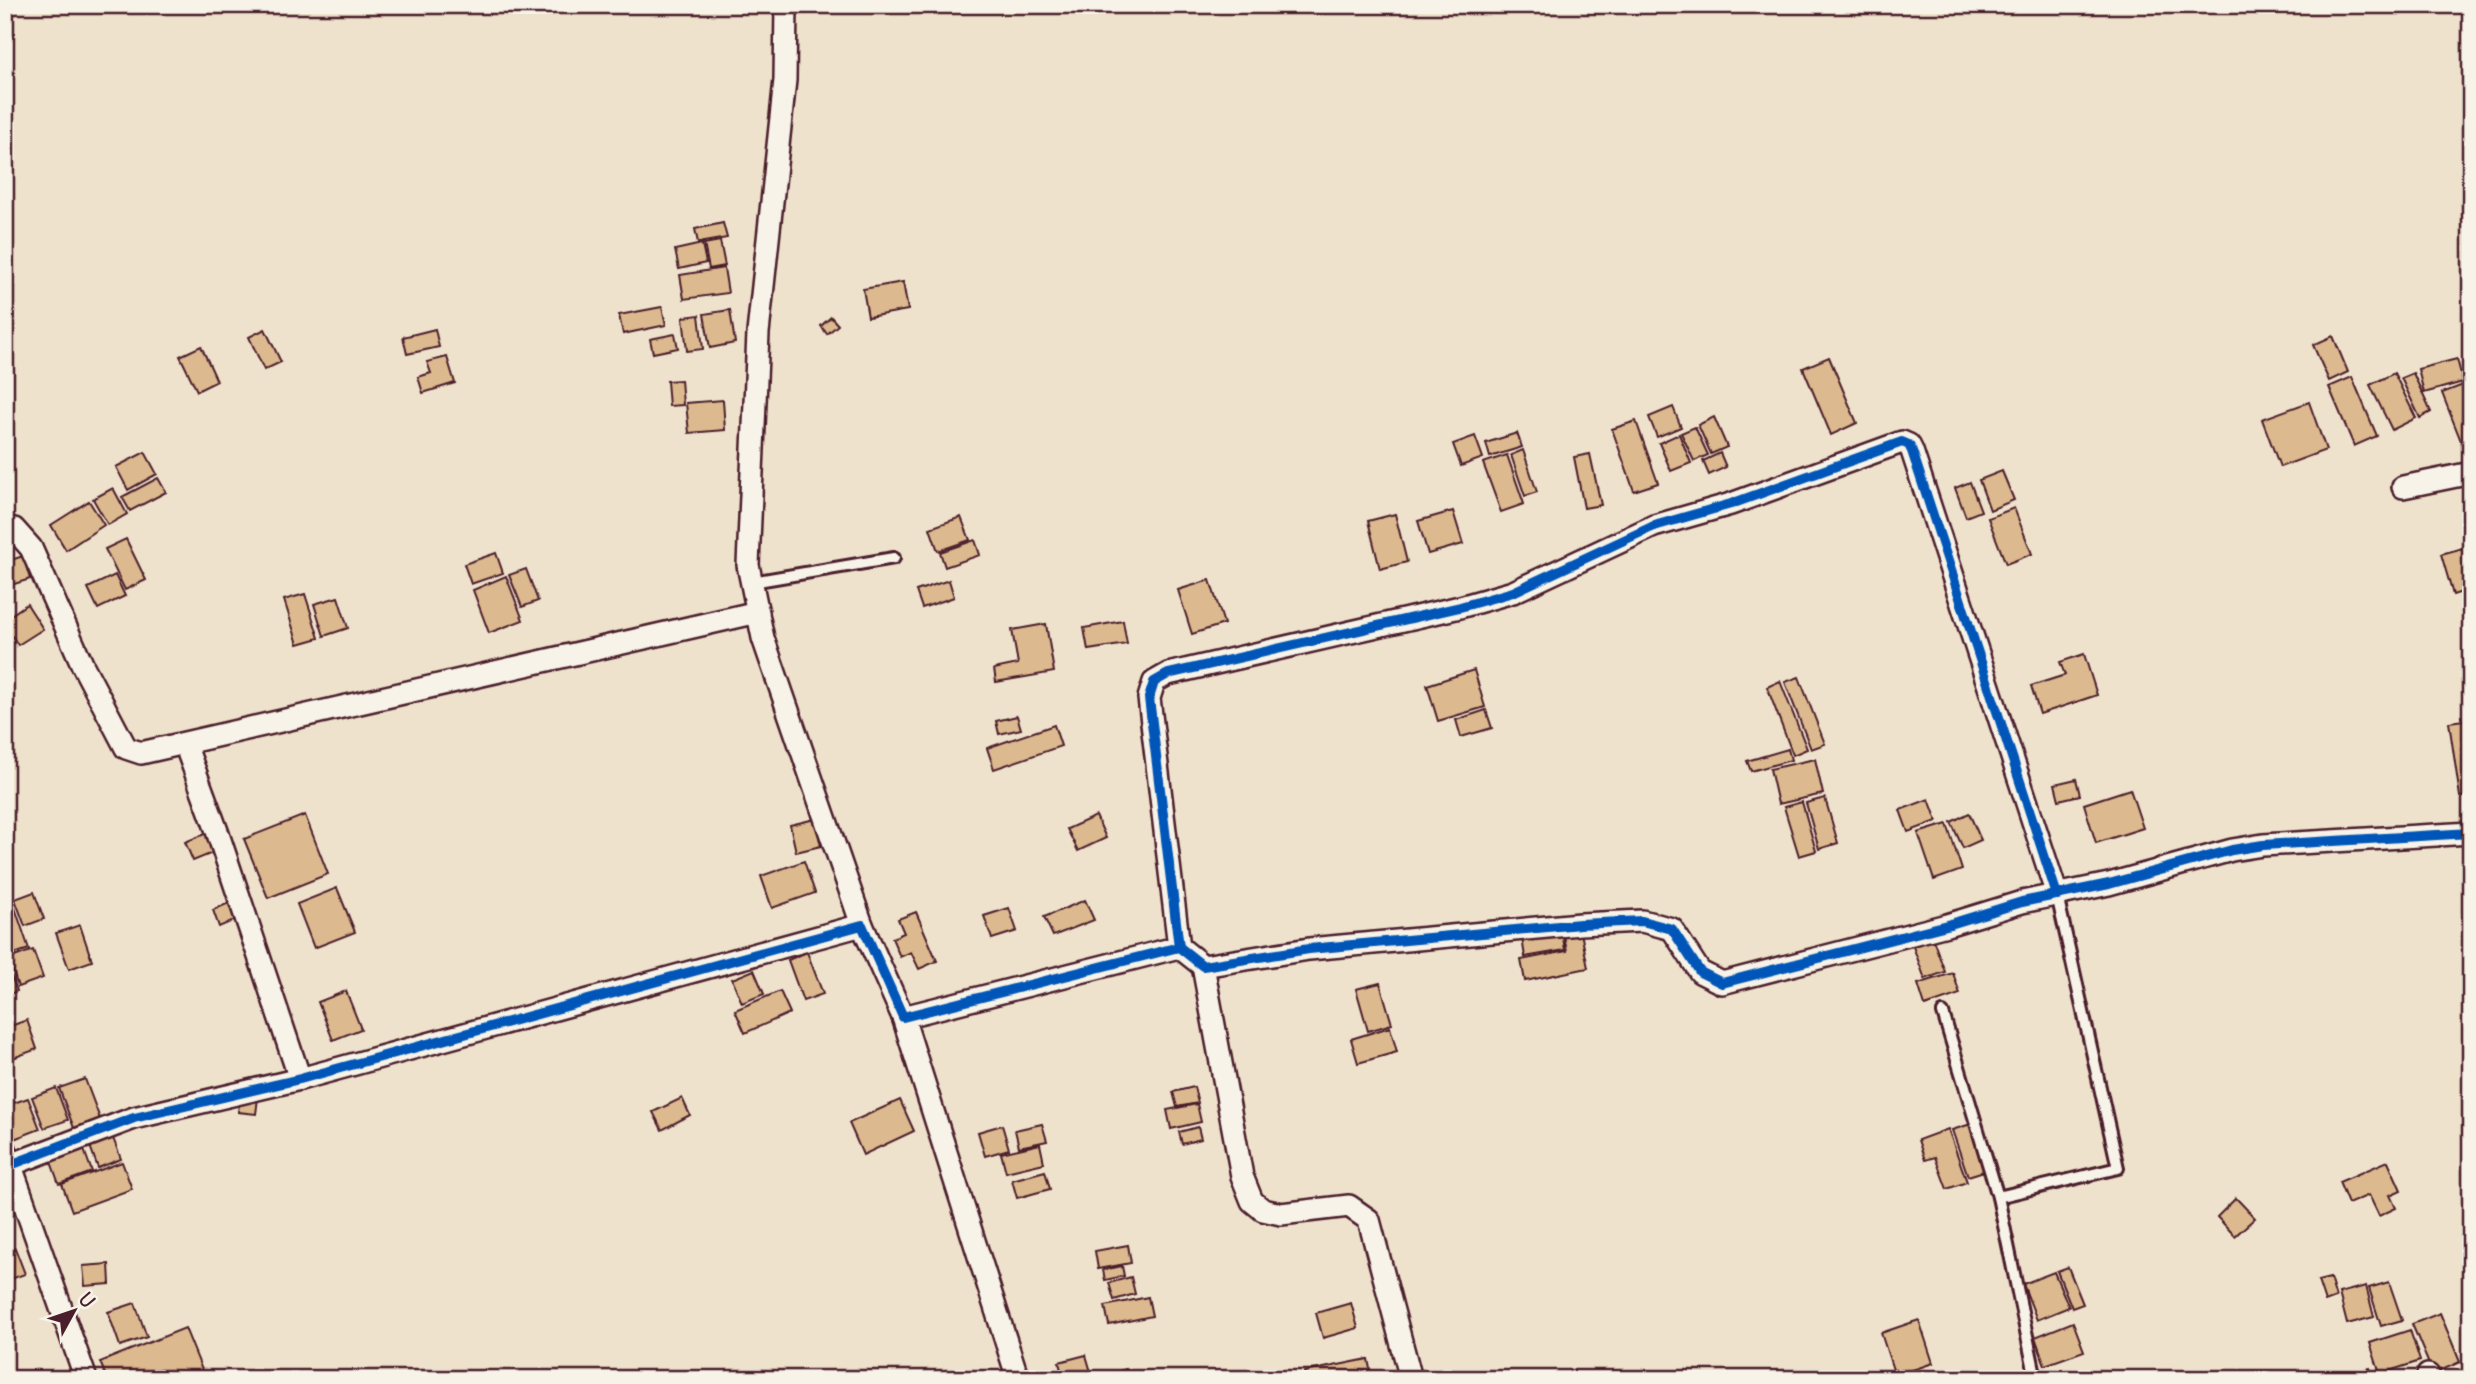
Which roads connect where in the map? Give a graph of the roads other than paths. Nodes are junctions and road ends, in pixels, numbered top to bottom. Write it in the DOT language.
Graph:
graph roads {
  1 [pos="786,5"];
  2 [pos="2471,473"];
  3 [pos="2403,487"];
  4 [pos="5,528"];
  5 [pos="894,558"];
  6 [pos="752,582"];
  7 [pos="758,612"];
  8 [pos="185,744"];
  9 [pos="2471,832"];
  10 [pos="2057,895"];
  11 [pos="862,925"];
  12 [pos="1179,947"];
  13 [pos="1203,966"];
  14 [pos="1943,1013"];
  15 [pos="903,1017"];
  16 [pos="300,1079"];
  17 [pos="7,1160"];
  18 [pos="1997,1197"];
  19 [pos="86,1379"];
  20 [pos="1018,1379"];
  21 [pos="1411,1379"];
  22 [pos="2036,1379"];
  1 -- 6 [label="street"];
  2 -- 3 [label="street"];
  4 -- 8 [label="street"];
  5 -- 6 [label="lane"];
  6 -- 7 [label="street"];
  7 -- 8 [label="street"];
  7 -- 11 [label="street"];
  8 -- 16 [label="street"];
  9 -- 10 [label="street"];
  10 -- 12 [label="street"];
  10 -- 13 [label="street"];
  10 -- 18 [label="lane"];
  11 -- 15 [label="street"];
  11 -- 16 [label="street"];
  12 -- 13 [label="street"];
  12 -- 15 [label="street"];
  13 -- 21 [label="street"];
  14 -- 18 [label="lane"];
  15 -- 20 [label="street"];
  16 -- 17 [label="street"];
  17 -- 19 [label="street"];
  18 -- 22 [label="lane"];
}
